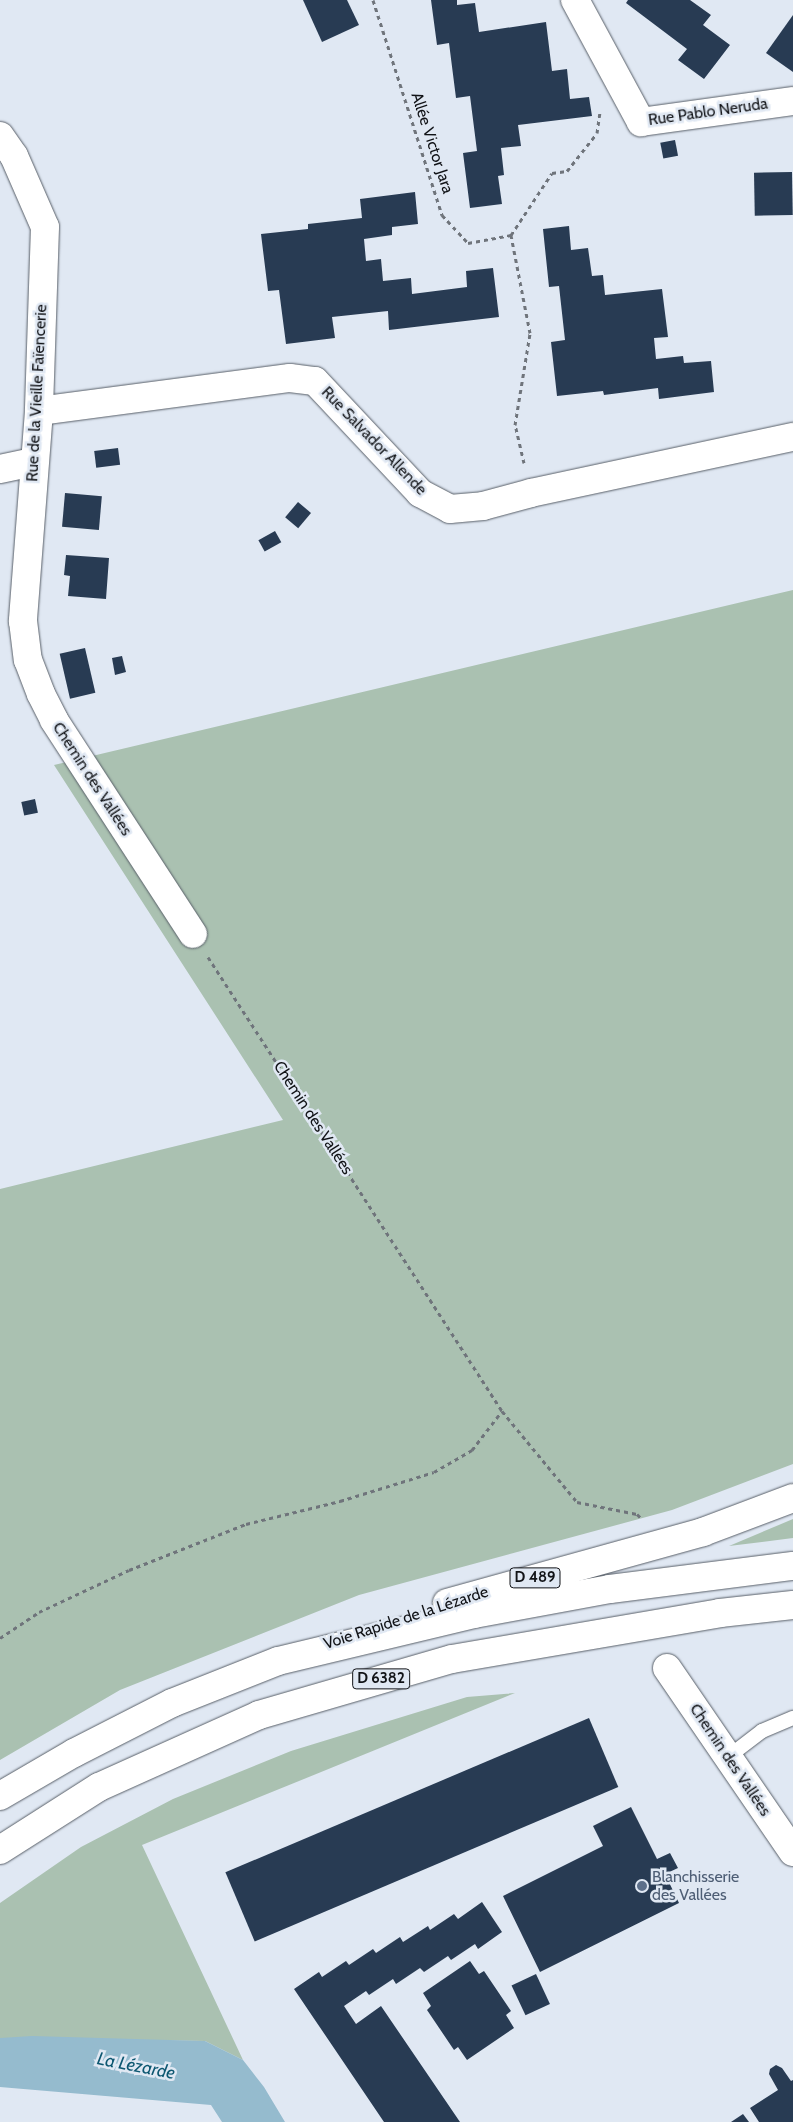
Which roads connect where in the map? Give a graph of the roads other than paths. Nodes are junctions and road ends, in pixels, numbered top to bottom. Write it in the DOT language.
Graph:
graph roads {
  1 [pos="574,0"];
  2 [pos="793,101"];
  3 [pos="0,136"];
  4 [pos="39,411"];
  5 [pos="793,437"];
  6 [pos="34,462"];
  7 [pos="0,469"];
  8 [pos="28,660"];
  9 [pos="193,934"];
  10 [pos="793,1498"];
  11 [pos="793,1566"];
  12 [pos="793,1605"];
  13 [pos="278,1661"];
  14 [pos="667,1668"];
  15 [pos="793,1718"];
  16 [pos="728,1757"];
  17 [pos="0,1796"];
  18 [pos="0,1850"];
  19 [pos="793,1852"];
  1 -- 2 [label="main road, Rue Pablo Neruda"];
  3 -- 4 [label="main road, Rue de la Vieille Faïencerie"];
  4 -- 5 [label="main road, Rue Salvador Allende"];
  4 -- 6 [label="main road, Rue de la Vieille Faïencerie"];
  6 -- 7 [label="main road"];
  6 -- 8 [label="main road, Rue de la Vieille Faïencerie"];
  8 -- 9 [label="main road, Chemin des Vallées"];
  10 -- 13 [label="main road, Voie Rapide de la Lézarde / D 489"];
  11 -- 13 [label="main road, D 6382"];
  12 -- 18 [label="main road, D 6382"];
  13 -- 17 [label="main road, D 6382"];
  14 -- 16 [label="main road, Chemin des Vallées"];
  15 -- 16 [label="lane"];
  16 -- 19 [label="main road, Chemin des Vallées"];
}
